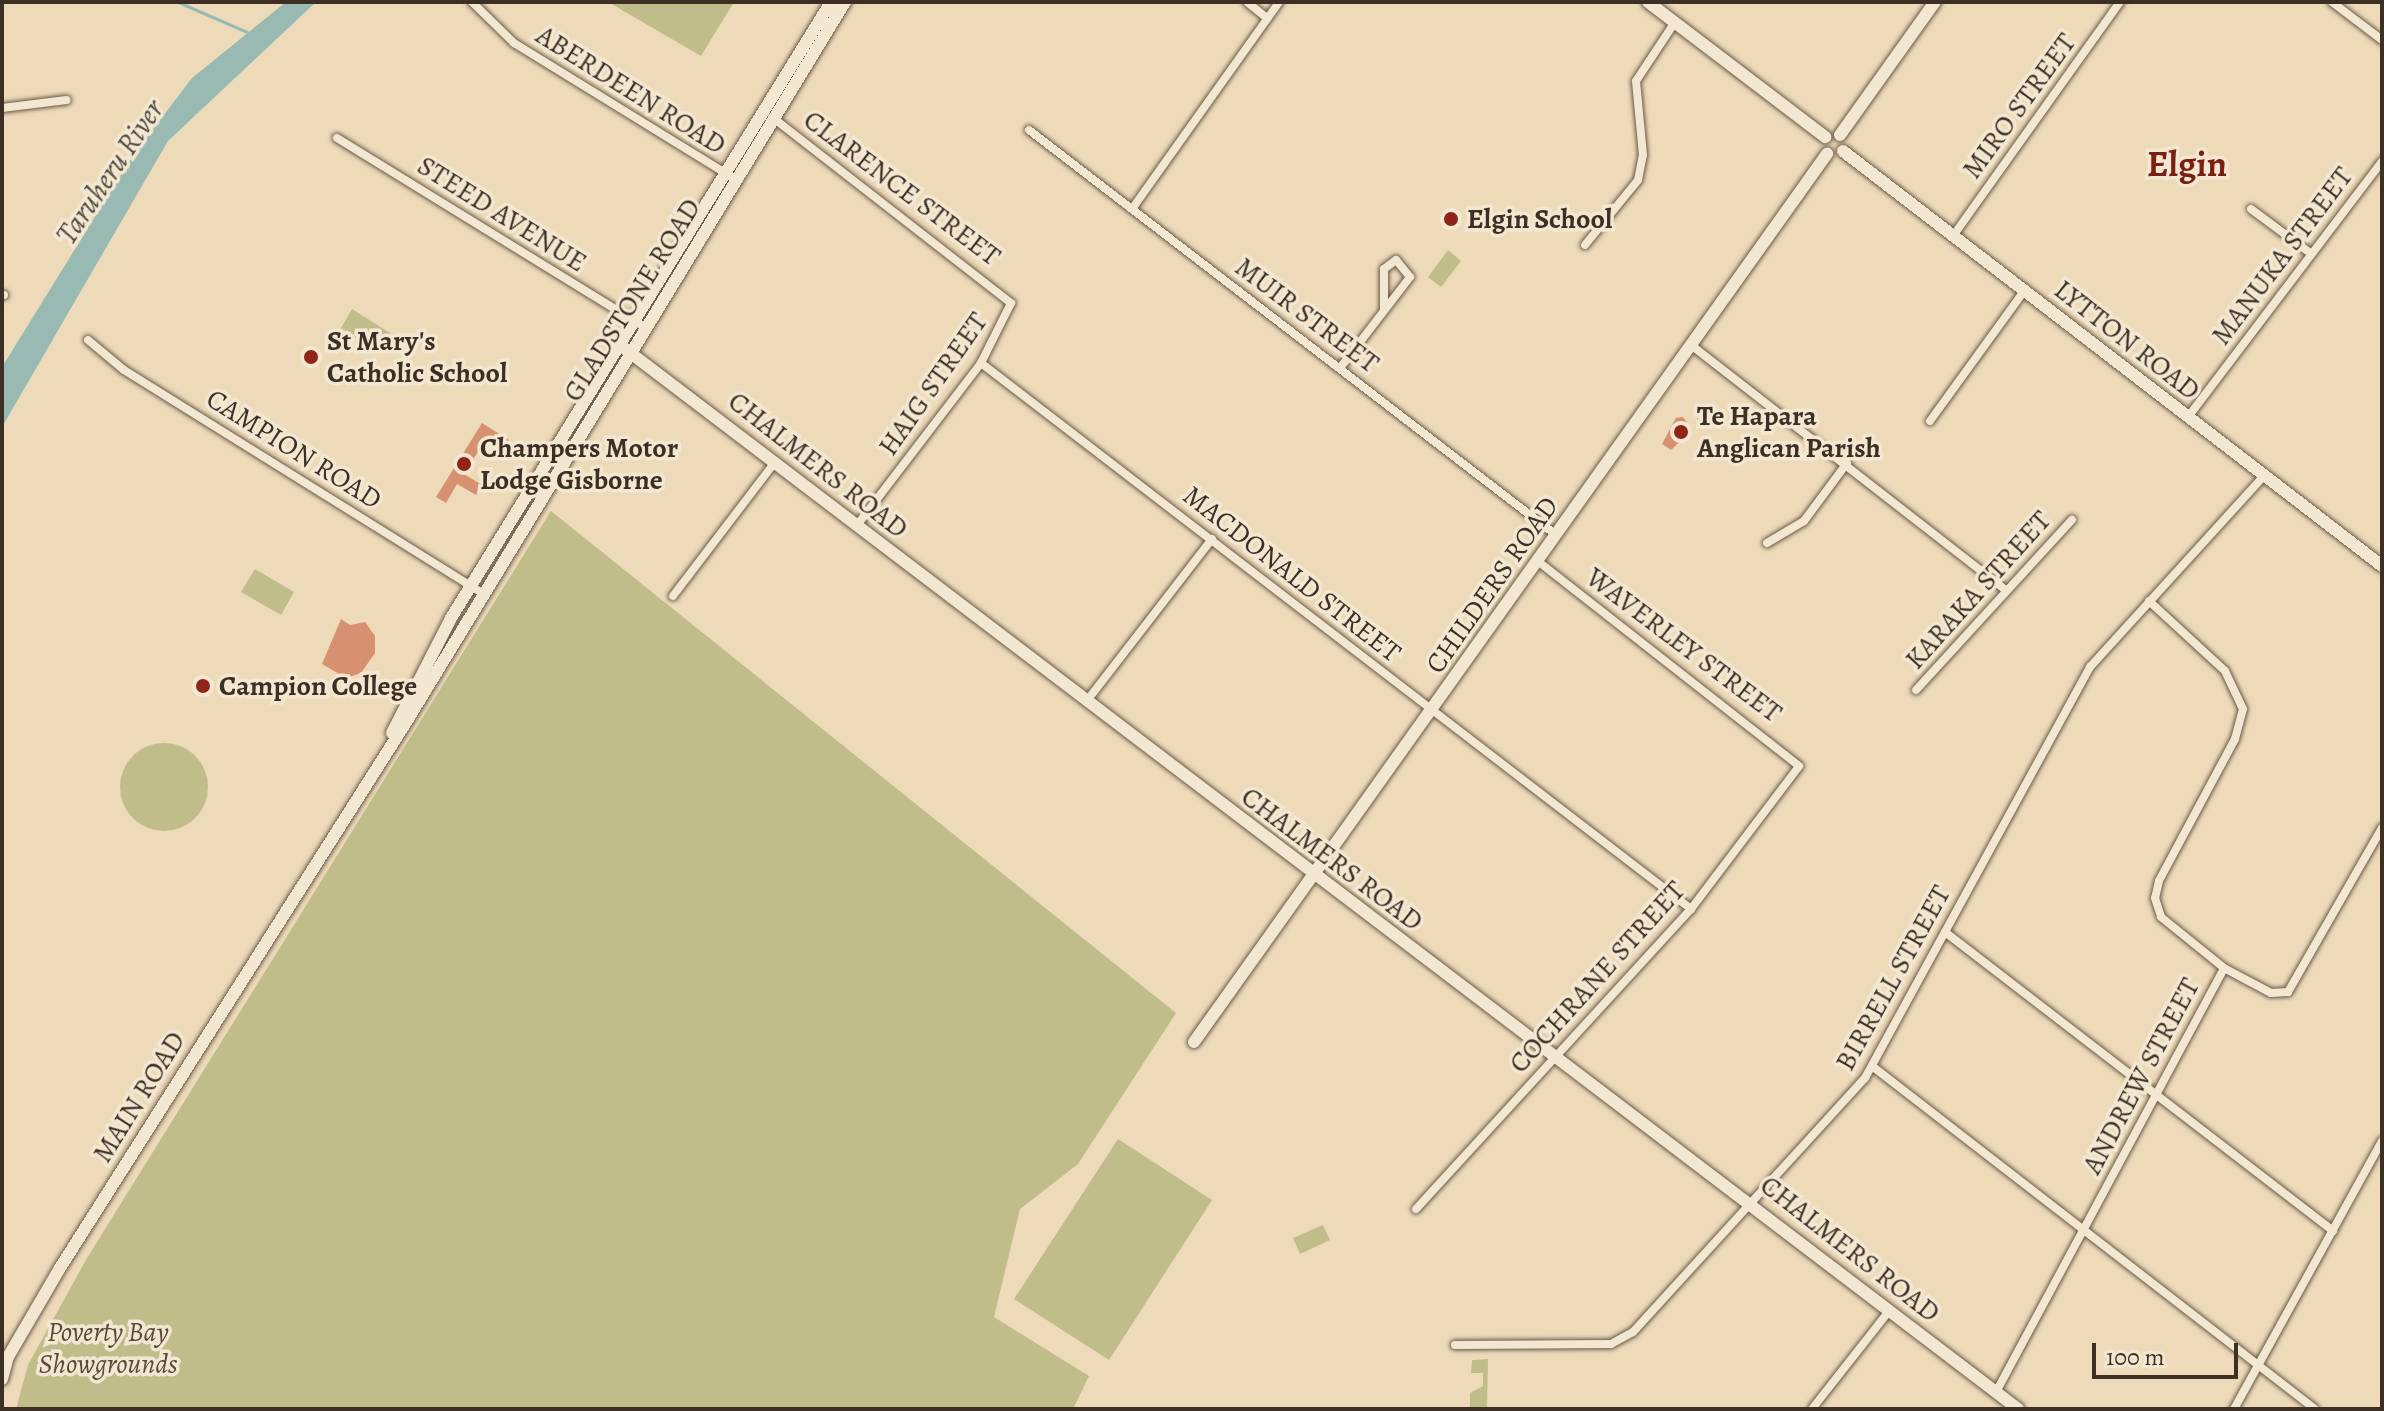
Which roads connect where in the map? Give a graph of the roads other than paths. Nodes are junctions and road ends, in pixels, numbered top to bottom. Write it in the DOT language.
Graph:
graph roads {
  1 [pos="472,2"];
  2 [pos="831,2"];
  3 [pos="845,2"];
  4 [pos="1247,2"];
  5 [pos="1279,2"];
  6 [pos="1648,2"];
  7 [pos="1935,2"];
  8 [pos="2120,2"];
  9 [pos="2332,2"];
  10 [pos="1267,18"];
  11 [pos="1675,22"];
  12 [pos="2382,40"];
  13 [pos="67,100"];
  14 [pos="2,108"];
  15 [pos="768,115"];
  16 [pos="1029,130"];
  17 [pos="1840,135"];
  18 [pos="1825,137"];
  19 [pos="337,138"];
  20 [pos="1843,151"];
  21 [pos="1827,154"];
  22 [pos="2382,161"];
  23 [pos="730,177"];
  24 [pos="1132,209"];
  25 [pos="2251,209"];
  26 [pos="1953,236"];
  27 [pos="1585,245"];
  28 [pos="2309,252"];
  29 [pos="2024,291"];
  30 [pos="1011,303"];
  31 [pos="1384,309"];
  32 [pos="639,324"];
  33 [pos="88,340"];
  34 [pos="1691,345"];
  35 [pos="624,348"];
  36 [pos="981,363"];
  37 [pos="1340,368"];
  38 [pos="2188,417"];
  39 [pos="1930,421"];
  40 [pos="775,462"];
  41 [pos="1847,463"];
  42 [pos="2264,476"];
  43 [pos="2072,520"];
  44 [pos="857,525"];
  45 [pos="1556,535"];
  46 [pos="1212,539"];
  47 [pos="1767,543"];
  48 [pos="1538,561"];
  49 [pos="2382,566"];
  50 [pos="475,590"];
  51 [pos="2006,590"];
  52 [pos="673,596"];
  53 [pos="2149,601"];
  54 [pos="1916,690"];
  55 [pos="1086,702"];
  56 [pos="1432,710"];
  57 [pos="1799,766"];
  58 [pos="2382,828"];
  59 [pos="325,845"];
  60 [pos="1314,877"];
  61 [pos="1691,909"];
  62 [pos="1945,932"];
  63 [pos="2224,968"];
  64 [pos="1194,1042"];
  65 [pos="1556,1056"];
  66 [pos="1872,1066"];
  67 [pos="2156,1094"];
  68 [pos="2382,1141"];
  69 [pos="1751,1204"];
  70 [pos="1416,1209"];
  71 [pos="2084,1229"];
  72 [pos="2333,1231"];
  73 [pos="1890,1310"];
  74 [pos="1455,1345"];
  75 [pos="2259,1364"];
  76 [pos="2,1379"];
  77 [pos="1996,1392"];
  78 [pos="1812,1409"];
  79 [pos="2018,1409"];
  80 [pos="2234,1409"];
  81 [pos="2315,1409"];
  1 -- 23 [label="street, ABERDEEN ROAD"];
  2 -- 15 [label="street, GLADSTONE ROAD"];
  3 -- 15 [label="street, GLADSTONE ROAD"];
  4 -- 10 [label="street"];
  5 -- 10 [label="street"];
  6 -- 11 [label="street"];
  7 -- 17 [label="street"];
  8 -- 26 [label="street, MIRO STREET"];
  9 -- 12 [label="street"];
  10 -- 24 [label="street"];
  11 -- 18 [label="street"];
  11 -- 27 [label="street"];
  13 -- 14 [label="street"];
  15 -- 23 [label="street, GLADSTONE ROAD"];
  15 -- 30 [label="street, CLARENCE STREET"];
  16 -- 24 [label="street, MUIR STREET"];
  17 -- 18 [label="street"];
  17 -- 20 [label="street"];
  18 -- 21 [label="street"];
  19 -- 32 [label="street, STEED AVENUE"];
  20 -- 21 [label="street"];
  20 -- 26 [label="street, LYTTON ROAD"];
  21 -- 34 [label="street, CHILDERS ROAD"];
  22 -- 28 [label="street, MANUKA STREET"];
  23 -- 32 [label="street, GLADSTONE ROAD"];
  24 -- 37 [label="street, MUIR STREET"];
  25 -- 28 [label="street"];
  26 -- 29 [label="street, LYTTON ROAD"];
  28 -- 38 [label="street, MANUKA STREET"];
  29 -- 38 [label="street, LYTTON ROAD"];
  29 -- 39 [label="street"];
  30 -- 36 [label="street, HAIG STREET"];
  31 -- 31 [label="street"];
  31 -- 37 [label="street"];
  32 -- 35 [label="street, GLADSTONE ROAD"];
  33 -- 50 [label="street, CAMPION ROAD"];
  34 -- 41 [label="street"];
  34 -- 45 [label="street, CHILDERS ROAD"];
  35 -- 40 [label="street, CHALMERS ROAD"];
  35 -- 50 [label="street, GLADSTONE ROAD"];
  36 -- 44 [label="street, HAIG STREET"];
  36 -- 46 [label="street, MACDONALD STREET"];
  37 -- 45 [label="street, MUIR STREET"];
  38 -- 42 [label="street, LYTTON ROAD"];
  40 -- 44 [label="street, CHALMERS ROAD"];
  40 -- 52 [label="street"];
  41 -- 47 [label="street"];
  41 -- 51 [label="street"];
  42 -- 49 [label="street, LYTTON ROAD"];
  42 -- 53 [label="street, BIRRELL STREET"];
  43 -- 51 [label="street, KARAKA STREET"];
  44 -- 55 [label="street, CHALMERS ROAD"];
  45 -- 48 [label="street, CHILDERS ROAD"];
  46 -- 55 [label="street"];
  46 -- 56 [label="street, MACDONALD STREET"];
  48 -- 56 [label="street, CHILDERS ROAD"];
  48 -- 57 [label="street, WAVERLEY STREET"];
  50 -- 59 [label="street, GLADSTONE ROAD"];
  51 -- 54 [label="street, KARAKA STREET"];
  53 -- 62 [label="street, BIRRELL STREET"];
  53 -- 63 [label="street"];
  55 -- 60 [label="street, CHALMERS ROAD"];
  56 -- 60 [label="street, CHILDERS ROAD"];
  56 -- 61 [label="street, MACDONALD STREET"];
  57 -- 61 [label="street, COCHRANE STREET"];
  58 -- 63 [label="street, ANDREW STREET"];
  59 -- 76 [label="street, MAIN ROAD"];
  60 -- 64 [label="street, CHILDERS ROAD"];
  60 -- 65 [label="street, CHALMERS ROAD"];
  61 -- 65 [label="street, COCHRANE STREET"];
  62 -- 66 [label="street, BIRRELL STREET"];
  62 -- 67 [label="street"];
  63 -- 67 [label="street, ANDREW STREET"];
  65 -- 69 [label="street, CHALMERS ROAD"];
  65 -- 70 [label="street, COCHRANE STREET"];
  66 -- 69 [label="street, BIRRELL STREET"];
  66 -- 71 [label="street"];
  67 -- 71 [label="street, ANDREW STREET"];
  67 -- 72 [label="street"];
  68 -- 72 [label="street"];
  69 -- 73 [label="street, CHALMERS ROAD"];
  69 -- 74 [label="street, BIRRELL STREET"];
  71 -- 75 [label="street"];
  71 -- 77 [label="street, ANDREW STREET"];
  72 -- 75 [label="street"];
  73 -- 77 [label="street, CHALMERS ROAD"];
  73 -- 78 [label="street"];
  75 -- 80 [label="street"];
  75 -- 81 [label="street"];
  77 -- 79 [label="street, CHALMERS ROAD"];
}
